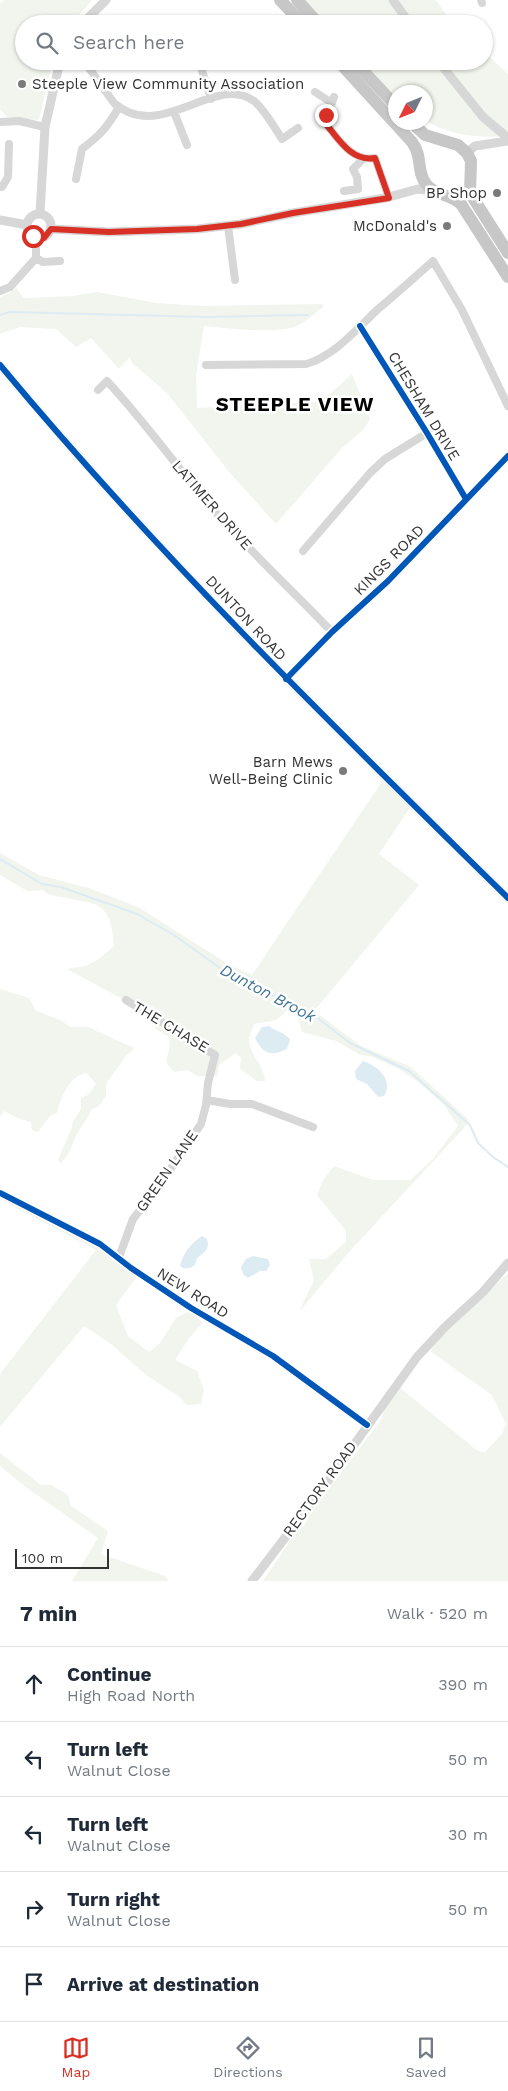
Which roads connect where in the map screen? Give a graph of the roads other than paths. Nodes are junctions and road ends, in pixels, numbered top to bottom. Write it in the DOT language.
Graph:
graph roads {
  1 [pos="106,0"];
  2 [pos="280,0"];
  3 [pos="297,0"];
  4 [pos="393,0"];
  5 [pos="91,15"];
  6 [pos="294,15"];
  7 [pos="311,15"];
  8 [pos="404,15"];
  9 [pos="58,70"];
  10 [pos="92,70"];
  11 [pos="202,70"];
  12 [pos="346,70"];
  13 [pos="362,70"];
  14 [pos="445,70"];
  15 [pos="315,92"];
  16 [pos="388,97"];
  17 [pos="211,99"];
  18 [pos="119,108"];
  19 [pos="174,112"];
  20 [pos="0,122"];
  21 [pos="45,127"];
  22 [pos="298,128"];
  23 [pos="420,130"];
  24 [pos="508,140"];
  25 [pos="9,144"];
  26 [pos="187,145"];
  27 [pos="467,153"];
  28 [pos="363,159"];
  29 [pos="4,162"];
  30 [pos="421,171"];
  31 [pos="76,179"];
  32 [pos="0,187"];
  33 [pos="435,191"];
  34 [pos="344,192"];
  35 [pos="407,194"];
  36 [pos="389,198"];
  37 [pos="40,213"];
  38 [pos="0,220"];
  39 [pos="27,225"];
  40 [pos="228,226"];
  41 [pos="51,229"];
  42 [pos="36,238"];
  43 [pos="508,253"];
  44 [pos="36,258"];
  45 [pos="60,262"];
  46 [pos="508,277"];
  47 [pos="235,280"];
  48 [pos="0,291"];
  49 [pos="360,326"];
  50 [pos="0,365"];
  51 [pos="206,365"];
  52 [pos="98,390"];
  53 [pos="508,406"];
  54 [pos="427,433"];
  55 [pos="508,456"];
  56 [pos="466,499"];
  57 [pos="303,551"];
  58 [pos="332,632"];
  59 [pos="286,679"];
  60 [pos="508,898"];
  61 [pos="126,1000"];
  62 [pos="215,1055"];
  63 [pos="207,1100"];
  64 [pos="313,1127"];
  65 [pos="0,1192"];
  66 [pos="119,1257"];
  67 [pos="508,1264"];
  68 [pos="368,1425"];
  69 [pos="252,1581"];
  1 -- 5 [label="street"];
  2 -- 6 [label="highway"];
  3 -- 7 [label="highway"];
  4 -- 8 [label="street"];
  9 -- 21 [label="street"];
  10 -- 18 [label="street"];
  11 -- 17 [label="street"];
  12 -- 30 [label="highway"];
  13 -- 16 [label="highway"];
  14 -- 24 [label="street"];
  15 -- 28 [label="street"];
  17 -- 19 [label="street"];
  17 -- 22 [label="street"];
  18 -- 19 [label="street"];
  18 -- 31 [label="street"];
  19 -- 26 [label="street"];
  20 -- 21 [label="street"];
  21 -- 37 [label="street"];
  23 -- 27 [label="highway"];
  24 -- 27 [label="street"];
  25 -- 29 [label="street"];
  27 -- 43 [label="highway"];
  28 -- 34 [label="street"];
  28 -- 36 [label="street"];
  29 -- 32 [label="street"];
  30 -- 33 [label="highway"];
  30 -- 35 [label="street"];
  33 -- 35 [label="street"];
  33 -- 46 [label="highway"];
  35 -- 36 [label="street"];
  36 -- 40 [label="street"];
  37 -- 39 [label="street"];
  37 -- 41 [label="street"];
  38 -- 39 [label="street"];
  39 -- 42 [label="street"];
  40 -- 41 [label="street"];
  40 -- 47 [label="street"];
  41 -- 42 [label="street"];
  42 -- 44 [label="street"];
  44 -- 45 [label="street"];
  44 -- 48 [label="street"];
  49 -- 51 [label="street"];
  49 -- 53 [label="street"];
  49 -- 54 [label="street, CHESHAM DRIVE"];
  50 -- 59 [label="street, DUNTON ROAD"];
  52 -- 58 [label="street, LATIMER DRIVE"];
  54 -- 56 [label="street, CHESHAM DRIVE"];
  54 -- 57 [label="street"];
  55 -- 56 [label="street, KINGS ROAD"];
  56 -- 58 [label="street, KINGS ROAD"];
  58 -- 59 [label="street, KINGS ROAD"];
  59 -- 60 [label="street, DUNTON ROAD"];
  61 -- 62 [label="street, THE CHASE"];
  62 -- 63 [label="street, GREEN LANE"];
  63 -- 64 [label="street"];
  63 -- 66 [label="street, GREEN LANE"];
  65 -- 66 [label="street, NEW ROAD"];
  66 -- 68 [label="street, NEW ROAD"];
  67 -- 68 [label="street, RECTORY ROAD"];
  68 -- 69 [label="street, RECTORY ROAD"];
}
